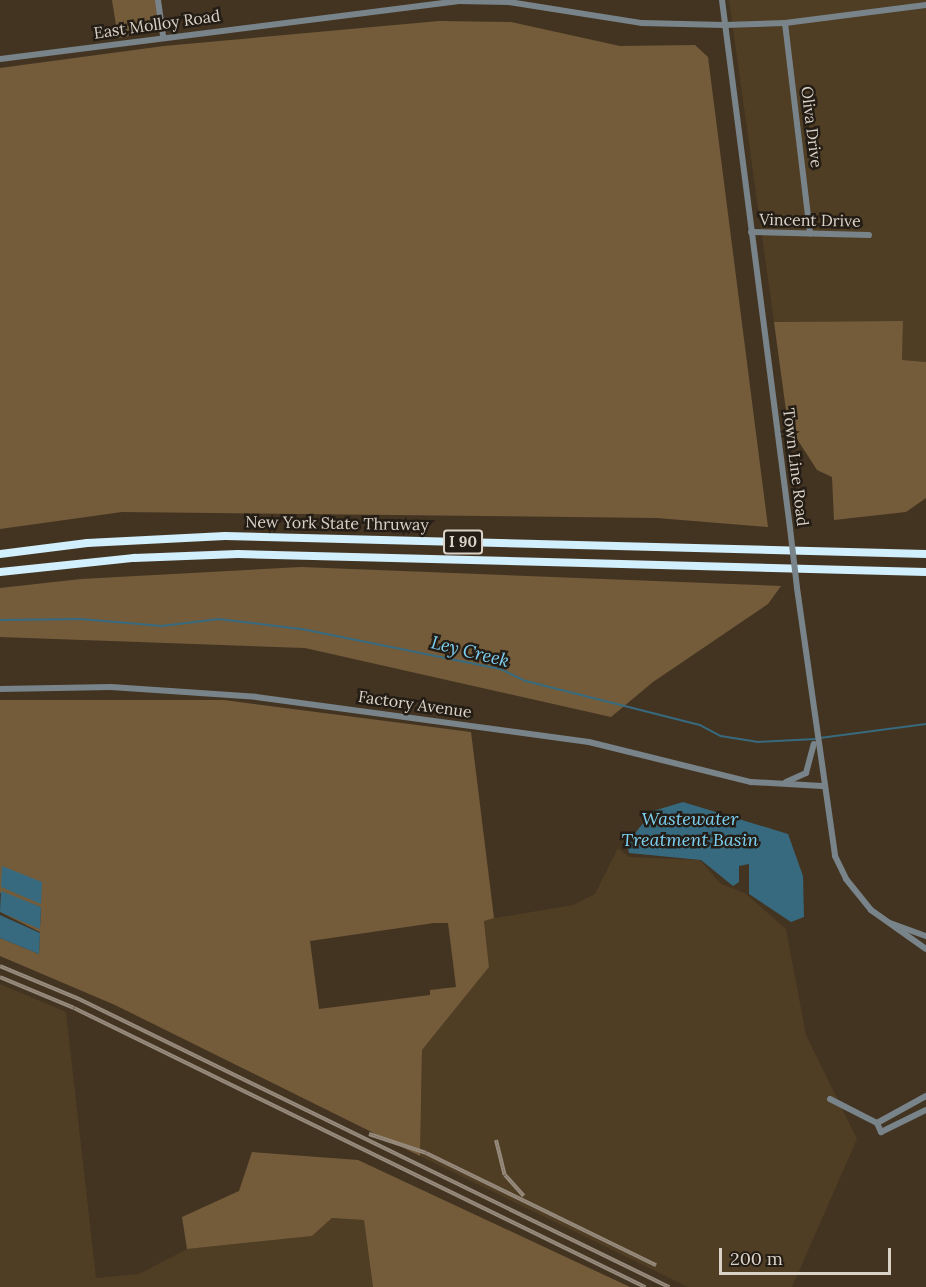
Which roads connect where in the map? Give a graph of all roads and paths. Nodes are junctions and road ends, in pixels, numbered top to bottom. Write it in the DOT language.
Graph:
graph roads {
  1 [pos="158,0"];
  2 [pos="722,0"];
  3 [pos="922,4"];
  4 [pos="785,23"];
  5 [pos="724,25"];
  6 [pos="163,37"];
  7 [pos="0,59"];
  8 [pos="751,232"];
  9 [pos="810,234"];
  10 [pos="869,235"];
  11 [pos="0,554"];
  12 [pos="926,554"];
  13 [pos="0,572"];
  14 [pos="926,572"];
  15 [pos="0,689"];
  16 [pos="815,752"];
  17 [pos="781,784"];
  18 [pos="822,786"];
  19 [pos="884,921"];
  20 [pos="926,936"];
  21 [pos="926,949"];
  22 [pos="926,1096"];
  23 [pos="830,1099"];
  24 [pos="926,1110"];
  25 [pos="877,1123"];
  1 -- 6 [label="street"];
  2 -- 5 [label="street, Town Line Road"];
  3 -- 4 [label="street, East Molloy Road"];
  4 -- 5 [label="street, East Molloy Road"];
  4 -- 9 [label="street, Oliva Drive"];
  5 -- 6 [label="street, East Molloy Road"];
  5 -- 8 [label="street, Town Line Road"];
  6 -- 7 [label="street, East Molloy Road"];
  8 -- 9 [label="street, Vincent Drive"];
  8 -- 16 [label="street, Town Line Road, bridge"];
  9 -- 10 [label="street, Vincent Drive"];
  11 -- 12 [label="highway, New York State Thruway / I 90"];
  13 -- 14 [label="highway, New York State Thruway / I 90"];
  15 -- 17 [label="street, Factory Avenue"];
  16 -- 17 [label="street"];
  16 -- 18 [label="street"];
  17 -- 18 [label="street, Factory Avenue"];
  18 -- 19 [label="street"];
  19 -- 20 [label="street"];
  19 -- 21 [label="street"];
  22 -- 25 [label="street"];
  23 -- 25 [label="street"];
  24 -- 25 [label="street"];
}
